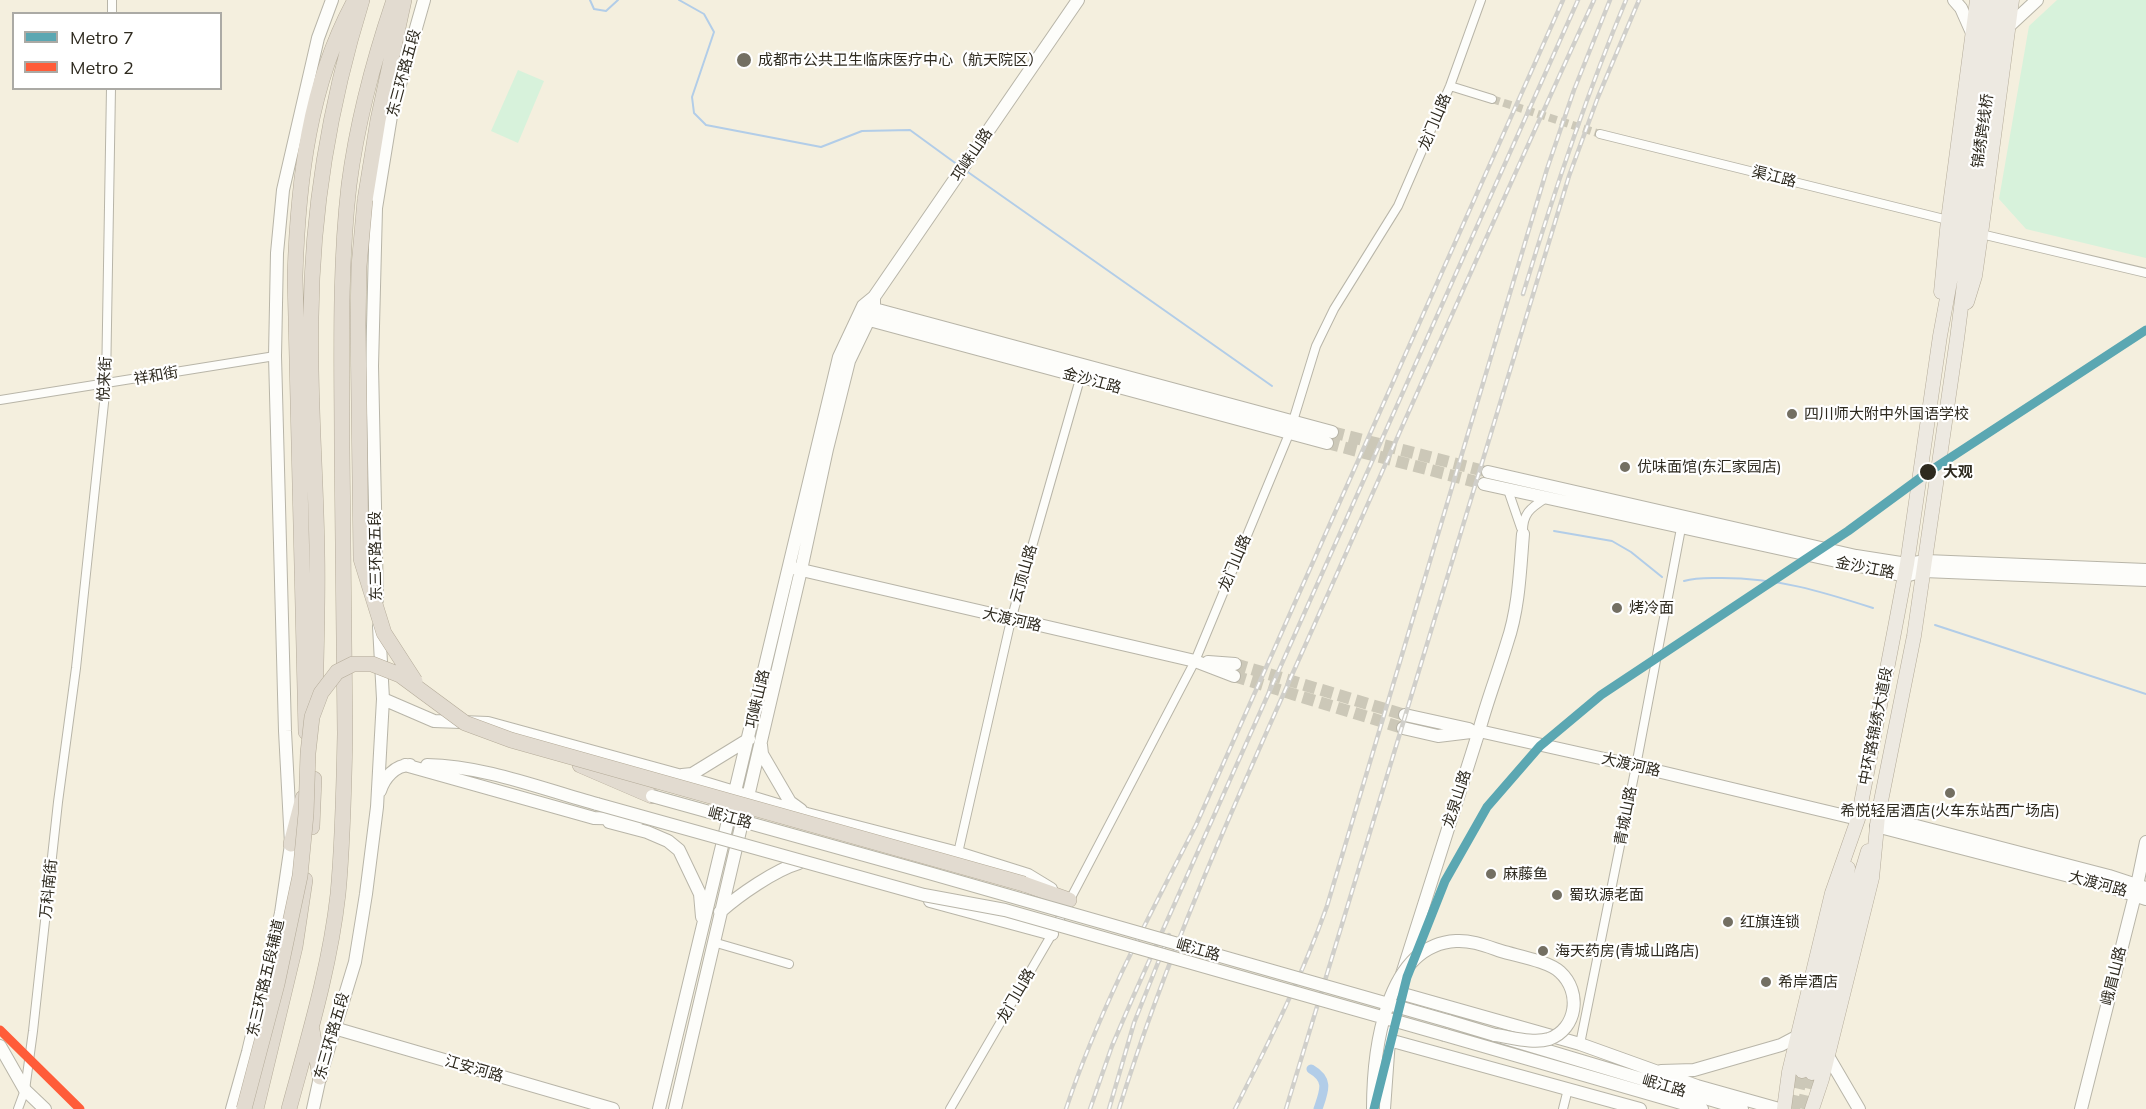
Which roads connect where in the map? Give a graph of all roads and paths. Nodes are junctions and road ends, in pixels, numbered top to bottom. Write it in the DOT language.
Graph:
graph roads {
  1 [pos="332,0"];
  2 [pos="355,0"];
  3 [pos="362,0"];
  4 [pos="394,0"];
  5 [pos="404,0"];
  6 [pos="424,0"];
  7 [pos="1078,0"];
  8 [pos="1481,0"];
  9 [pos="1954,0"];
  10 [pos="1977,0"];
  11 [pos="1988,0"];
  12 [pos="2000,0"];
  13 [pos="2012,0"];
  14 [pos="2037,0"];
  15 [pos="2010,25"];
  16 [pos="1972,35"];
  17 [pos="1450,86"];
  18 [pos="111,90"];
  19 [pos="1492,99"];
  20 [pos="1600,134"];
  21 [pos="1948,220"];
  22 [pos="1981,234"];
  23 [pos="1960,260"];
  24 [pos="2146,273"];
  25 [pos="867,310"];
  26 [pos="1940,336"];
  27 [pos="1957,339"];
  28 [pos="275,356"];
  29 [pos="1082,372"];
  30 [pos="106,384"];
  31 [pos="0,400"];
  32 [pos="1291,428"];
  33 [pos="1329,438"];
  34 [pos="1508,490"];
  35 [pos="1546,498"];
  36 [pos="1682,522"];
  37 [pos="1522,534"];
  38 [pos="1925,566"];
  39 [pos="795,569"];
  40 [pos="1906,570"];
  41 [pos="2146,570"];
  42 [pos="2146,580"];
  43 [pos="1011,620"];
  44 [pos="1194,660"];
  45 [pos="76,668"];
  46 [pos="1235,670"];
  47 [pos="422,690"];
  48 [pos="383,699"];
  49 [pos="1405,715"];
  50 [pos="1403,728"];
  51 [pos="1479,732"];
  52 [pos="755,740"];
  53 [pos="554,753"];
  54 [pos="311,754"];
  55 [pos="405,765"];
  56 [pos="1636,766"];
  57 [pos="678,775"];
  58 [pos="742,794"];
  59 [pos="652,796"];
  60 [pos="377,807"];
  61 [pos="807,814"];
  62 [pos="594,818"];
  63 [pos="1858,819"];
  64 [pos="1877,821"];
  65 [pos="2146,842"];
  66 [pos="291,844"];
  67 [pos="729,844"];
  68 [pos="958,853"];
  69 [pos="799,863"];
  70 [pos="2141,891"];
  71 [pos="1069,900"];
  72 [pos="720,912"];
  73 [pos="702,929"];
  74 [pos="1052,934"];
  75 [pos="713,942"];
  76 [pos="789,964"];
  77 [pos="1396,992"];
  78 [pos="311,1025"];
  79 [pos="334,1028"];
  80 [pos="1494,1035"];
  81 [pos="1798,1036"];
  82 [pos="1389,1040"];
  83 [pos="1580,1044"];
  84 [pos="0,1046"];
  85 [pos="1828,1056"];
  86 [pos="1653,1071"];
  87 [pos="320,1077"];
  88 [pos="1568,1089"];
  89 [pos="25,1090"];
  90 [pos="18,1109"];
  91 [pos="45,1109"];
  92 [pos="232,1109"];
  93 [pos="244,1109"];
  94 [pos="256,1109"];
  95 [pos="289,1109"];
  96 [pos="313,1109"];
  97 [pos="613,1109"];
  98 [pos="659,1109"];
  99 [pos="675,1109"];
  100 [pos="950,1109"];
  101 [pos="1373,1109"];
  102 [pos="1384,1109"];
  103 [pos="1563,1109"];
  104 [pos="1640,1109"];
  105 [pos="1702,1109"];
  106 [pos="1742,1109"];
  107 [pos="1779,1109"];
  108 [pos="1784,1109"];
  109 [pos="1812,1109"];
  110 [pos="1859,1109"];
  111 [pos="2081,1109"];
  1 -- 28 [label="main road"];
  2 -- 54 [label="highway, bridge"];
  3 -- 54 [label="highway"];
  4 -- 78 [label="highway, 东三环路五段"];
  5 -- 47 [label="highway, bridge"];
  6 -- 48 [label="main road, 东三环路五段"];
  7 -- 25 [label="main road, 邛崃山路"];
  8 -- 17 [label="street, 龙门山路"];
  9 -- 16 [label="main road"];
  10 -- 16 [label="main road"];
  11 -- 23 [label="main road, 锦绣跨线桥"];
  12 -- 23 [label="main road, 锦绣跨线桥"];
  13 -- 15 [label="main road"];
  14 -- 15 [label="main road"];
  15 -- 22 [label="main road"];
  16 -- 21 [label="main road"];
  17 -- 19 [label="street"];
  17 -- 32 [label="street, 龙门山路"];
  18 -- 30 [label="street, 悦来街"];
  20 -- 21 [label="street, 渠江路"];
  21 -- 26 [label="main road"];
  22 -- 24 [label="street"];
  22 -- 27 [label="main road"];
  23 -- 26 [label="main road"];
  23 -- 27 [label="main road"];
  25 -- 29 [label="main road, 金沙江路"];
  25 -- 39 [label="main road, 邛崃山路"];
  26 -- 40 [label="main road, 中环路锦绣大道段"];
  27 -- 38 [label="main road, 中环路锦绣大道段"];
  28 -- 30 [label="street, 祥和街"];
  28 -- 66 [label="main road"];
  29 -- 32 [label="main road, 金沙江路"];
  29 -- 43 [label="street, 云顶山路"];
  30 -- 31 [label="street, 祥和街"];
  30 -- 45 [label="street, 悦来街"];
  32 -- 33 [label="main road, 金沙江路"];
  32 -- 44 [label="street, 龙门山路"];
  34 -- 35 [label="main road, 金沙江路"];
  34 -- 36 [label="main road, 金沙江路"];
  34 -- 37 [label="street"];
  35 -- 36 [label="main road, 金沙江路"];
  35 -- 37 [label="street, 龙泉山路"];
  36 -- 40 [label="main road, 金沙江路"];
  36 -- 56 [label="street, 青城山路"];
  37 -- 51 [label="main road, 龙泉山路"];
  38 -- 40 [label="main road, 金沙江路"];
  38 -- 41 [label="main road, 金沙江路"];
  38 -- 42 [label="main road, 金沙江路"];
  38 -- 64 [label="main road, 中环路锦绣大道段"];
  39 -- 43 [label="main road, 大渡河路"];
  39 -- 52 [label="main road, 邛崃山路"];
  40 -- 63 [label="main road, 中环路锦绣大道段"];
  43 -- 44 [label="main road, 大渡河路"];
  43 -- 68 [label="street, 云顶山路"];
  44 -- 46 [label="main road, 大渡河路"];
  44 -- 71 [label="street, 龙门山路"];
  45 -- 89 [label="street, 万科南街"];
  47 -- 53 [label="highway, bridge"];
  47 -- 54 [label="highway, bridge"];
  48 -- 57 [label="main road"];
  48 -- 60 [label="main road, 东三环路五段"];
  49 -- 51 [label="main road"];
  50 -- 51 [label="main road, 大渡河路"];
  51 -- 56 [label="main road, 大渡河路"];
  51 -- 77 [label="main road, 龙泉山路"];
  52 -- 57 [label="main road"];
  52 -- 58 [label="main road, 邛崃山路"];
  52 -- 61 [label="main road"];
  53 -- 59 [label="highway, bridge"];
  53 -- 71 [label="highway, bridge"];
  54 -- 66 [label="highway"];
  54 -- 93 [label="highway, bridge"];
  54 -- 94 [label="highway"];
  55 -- 60 [label="main road"];
  55 -- 62 [label="main road"];
  55 -- 105 [label="main road, 岷江路, bridge"];
  56 -- 63 [label="main road, 大渡河路"];
  56 -- 83 [label="street, 青城山路"];
  57 -- 58 [label="main road"];
  58 -- 61 [label="main road"];
  58 -- 67 [label="main road, 邛崃山路"];
  59 -- 80 [label="main road, 岷江路, bridge"];
  60 -- 79 [label="main road, 东三环路五段"];
  61 -- 68 [label="main road"];
  62 -- 67 [label="main road"];
  62 -- 73 [label="main road"];
  63 -- 64 [label="main road"];
  63 -- 81 [label="main road, 中环路锦绣大道段"];
  64 -- 70 [label="main road, 大渡河路"];
  64 -- 85 [label="main road, 中环路锦绣大道段"];
  65 -- 70 [label="main road, 峨眉山路"];
  66 -- 92 [label="main road, 东三环路五段辅道"];
  67 -- 69 [label="main road"];
  67 -- 72 [label="main road, 邛崃山路"];
  67 -- 73 [label="main road, 邛崃山路"];
  68 -- 71 [label="main road"];
  69 -- 72 [label="main road"];
  69 -- 74 [label="main road"];
  70 -- 111 [label="main road, 峨眉山路"];
  71 -- 74 [label="street, 龙门山路"];
  72 -- 75 [label="main road, 邛崃山路"];
  73 -- 98 [label="main road, 邛崃山路"];
  74 -- 100 [label="street, 龙门山路"];
  75 -- 76 [label="street"];
  75 -- 99 [label="main road, 邛崃山路"];
  77 -- 82 [label="main road, 龙泉山路"];
  77 -- 83 [label="main road, 岷江路"];
  78 -- 87 [label="highway"];
  78 -- 95 [label="highway, 东三环路五段"];
  79 -- 87 [label="main road, 东三环路五段"];
  79 -- 97 [label="main road, 江安河路"];
  80 -- 101 [label="main road, bridge"];
  80 -- 106 [label="main road, 岷江路, bridge"];
  81 -- 86 [label="main road"];
  81 -- 108 [label="main road, 中环路锦绣大道段"];
  82 -- 88 [label="main road, 岷江路"];
  82 -- 102 [label="main road, 龙泉山路"];
  83 -- 86 [label="main road, 岷江路"];
  84 -- 89 [label="main road"];
  85 -- 109 [label="main road, 中环路锦绣大道段"];
  85 -- 110 [label="main road"];
  86 -- 107 [label="main road, 岷江路"];
  87 -- 96 [label="main road, 东三环路五段"];
  88 -- 103 [label="street"];
  88 -- 104 [label="main road, 岷江路"];
  89 -- 90 [label="street, 万科南街"];
  89 -- 91 [label="main road"];
}
